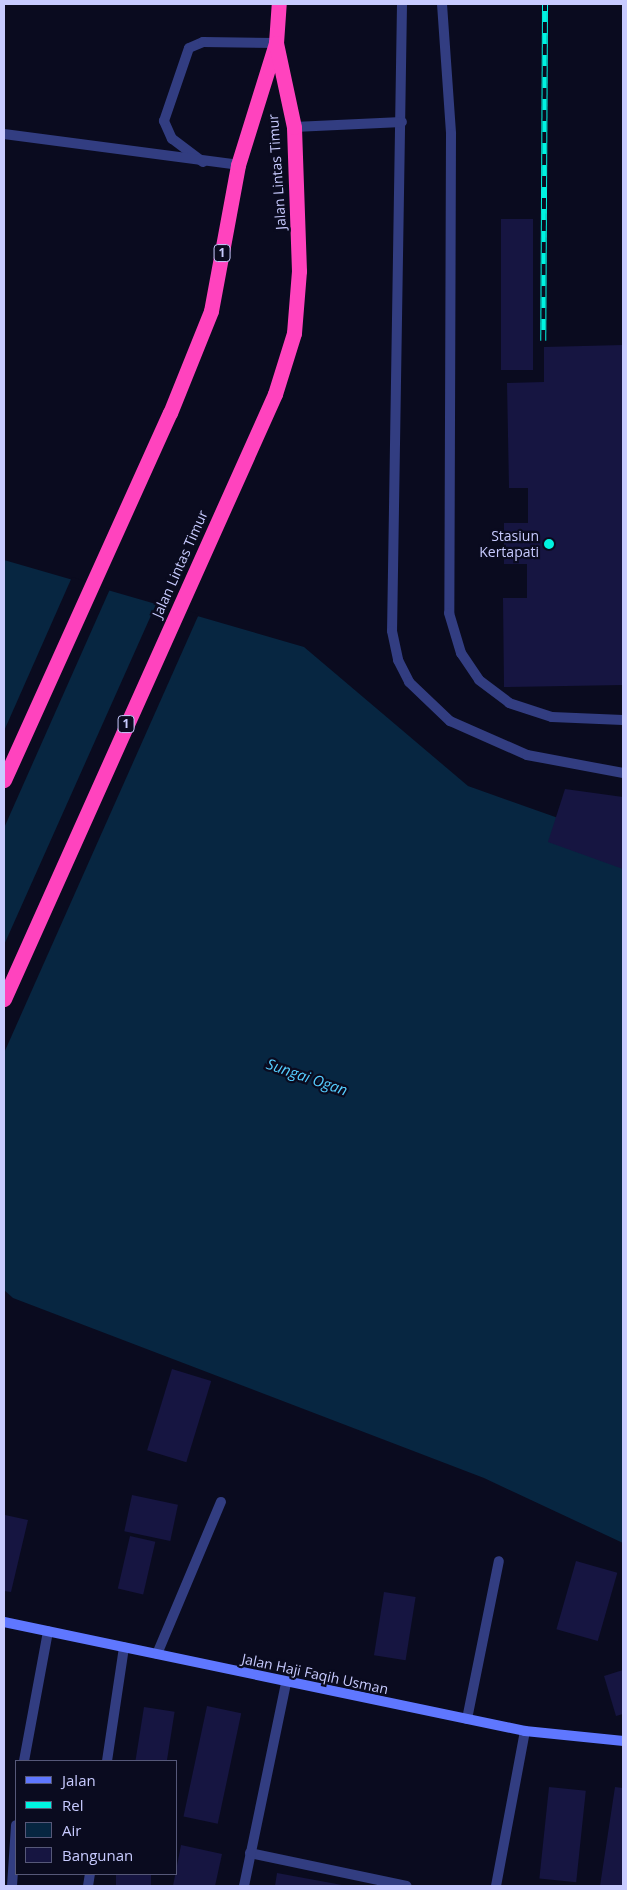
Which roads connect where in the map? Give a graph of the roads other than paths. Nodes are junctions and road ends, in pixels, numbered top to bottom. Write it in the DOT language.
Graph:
graph roads {
  1 [pos="279,4"];
  2 [pos="402,4"];
  3 [pos="442,4"];
  4 [pos="276,43"];
  5 [pos="402,122"];
  6 [pos="294,127"];
  7 [pos="4,134"];
  8 [pos="204,163"];
  9 [pos="238,165"];
  10 [pos="623,720"];
  11 [pos="623,773"];
  12 [pos="4,780"];
  13 [pos="4,999"];
  14 [pos="221,1502"];
  15 [pos="499,1561"];
  16 [pos="4,1622"];
  17 [pos="48,1631"];
  18 [pos="124,1647"];
  19 [pos="157,1654"];
  20 [pos="286,1684"];
  21 [pos="467,1719"];
  22 [pos="525,1731"];
  23 [pos="623,1741"];
  24 [pos="24,1760"];
  25 [pos="107,1760"];
  26 [pos="15,1840"];
  27 [pos="250,1853"];
  28 [pos="12,1886"];
  29 [pos="244,1886"];
  30 [pos="407,1886"];
  31 [pos="496,1886"];
  1 -- 4 [label="highway"];
  2 -- 5 [label="street"];
  3 -- 10 [label="street"];
  4 -- 6 [label="highway, Jalan Lintas Timur / 1"];
  4 -- 8 [label="street"];
  4 -- 9 [label="highway, Jalan Lintas Timur / 1"];
  5 -- 6 [label="street"];
  5 -- 11 [label="street"];
  6 -- 13 [label="highway, Jalan Lintas Timur / 1"];
  7 -- 8 [label="street"];
  8 -- 9 [label="street"];
  9 -- 12 [label="highway, Jalan Lintas Timur / 1"];
  14 -- 19 [label="street"];
  15 -- 21 [label="street"];
  16 -- 17 [label="street, Jalan Haji Faqih Usman"];
  17 -- 18 [label="street, Jalan Haji Faqih Usman"];
  17 -- 24 [label="street"];
  18 -- 19 [label="street, Jalan Haji Faqih Usman"];
  18 -- 25 [label="street"];
  19 -- 20 [label="street, Jalan Haji Faqih Usman"];
  20 -- 21 [label="street, Jalan Haji Faqih Usman"];
  20 -- 27 [label="street"];
  21 -- 22 [label="street, Jalan Haji Faqih Usman"];
  22 -- 23 [label="street, Jalan Haji Faqih Usman"];
  22 -- 31 [label="street"];
  26 -- 28 [label="street"];
  27 -- 29 [label="street"];
  27 -- 30 [label="street"];
}
